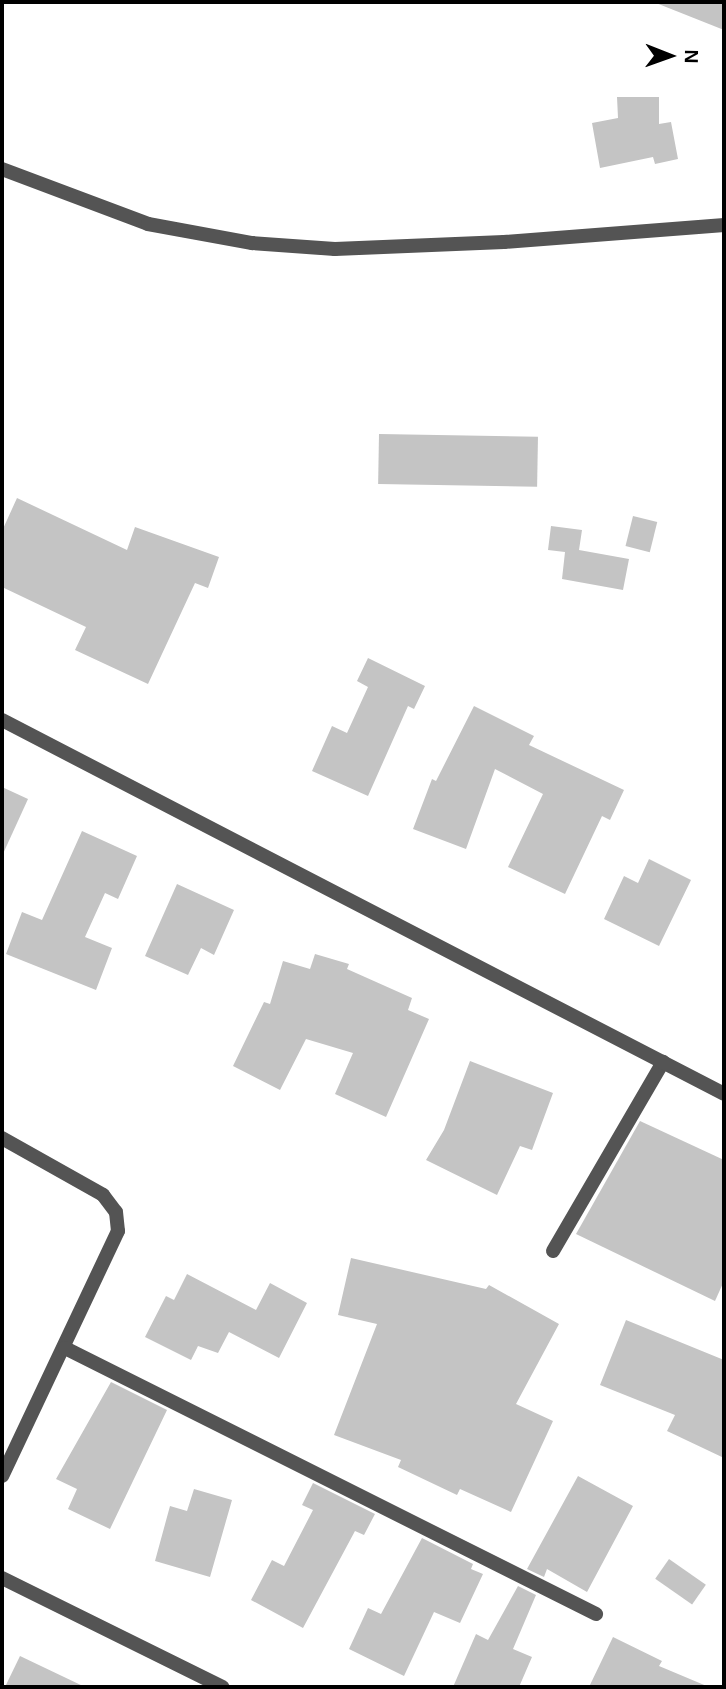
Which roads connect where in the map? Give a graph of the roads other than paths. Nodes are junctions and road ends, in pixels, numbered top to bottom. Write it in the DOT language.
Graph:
graph roads {
  1 [pos="2,169"];
  2 [pos="724,225"];
  3 [pos="2,720"];
  4 [pos="663,1062"];
  5 [pos="724,1094"];
  6 [pos="2,1138"];
  7 [pos="553,1251"];
  8 [pos="65,1348"];
  9 [pos="2,1476"];
  10 [pos="2,1578"];
  11 [pos="596,1614"];
  12 [pos="223,1687"];
  1 -- 2 [label="street"];
  3 -- 4 [label="street"];
  4 -- 5 [label="street"];
  4 -- 7 [label="street"];
  6 -- 8 [label="street"];
  8 -- 9 [label="street"];
  8 -- 11 [label="street"];
  10 -- 12 [label="street"];
}
